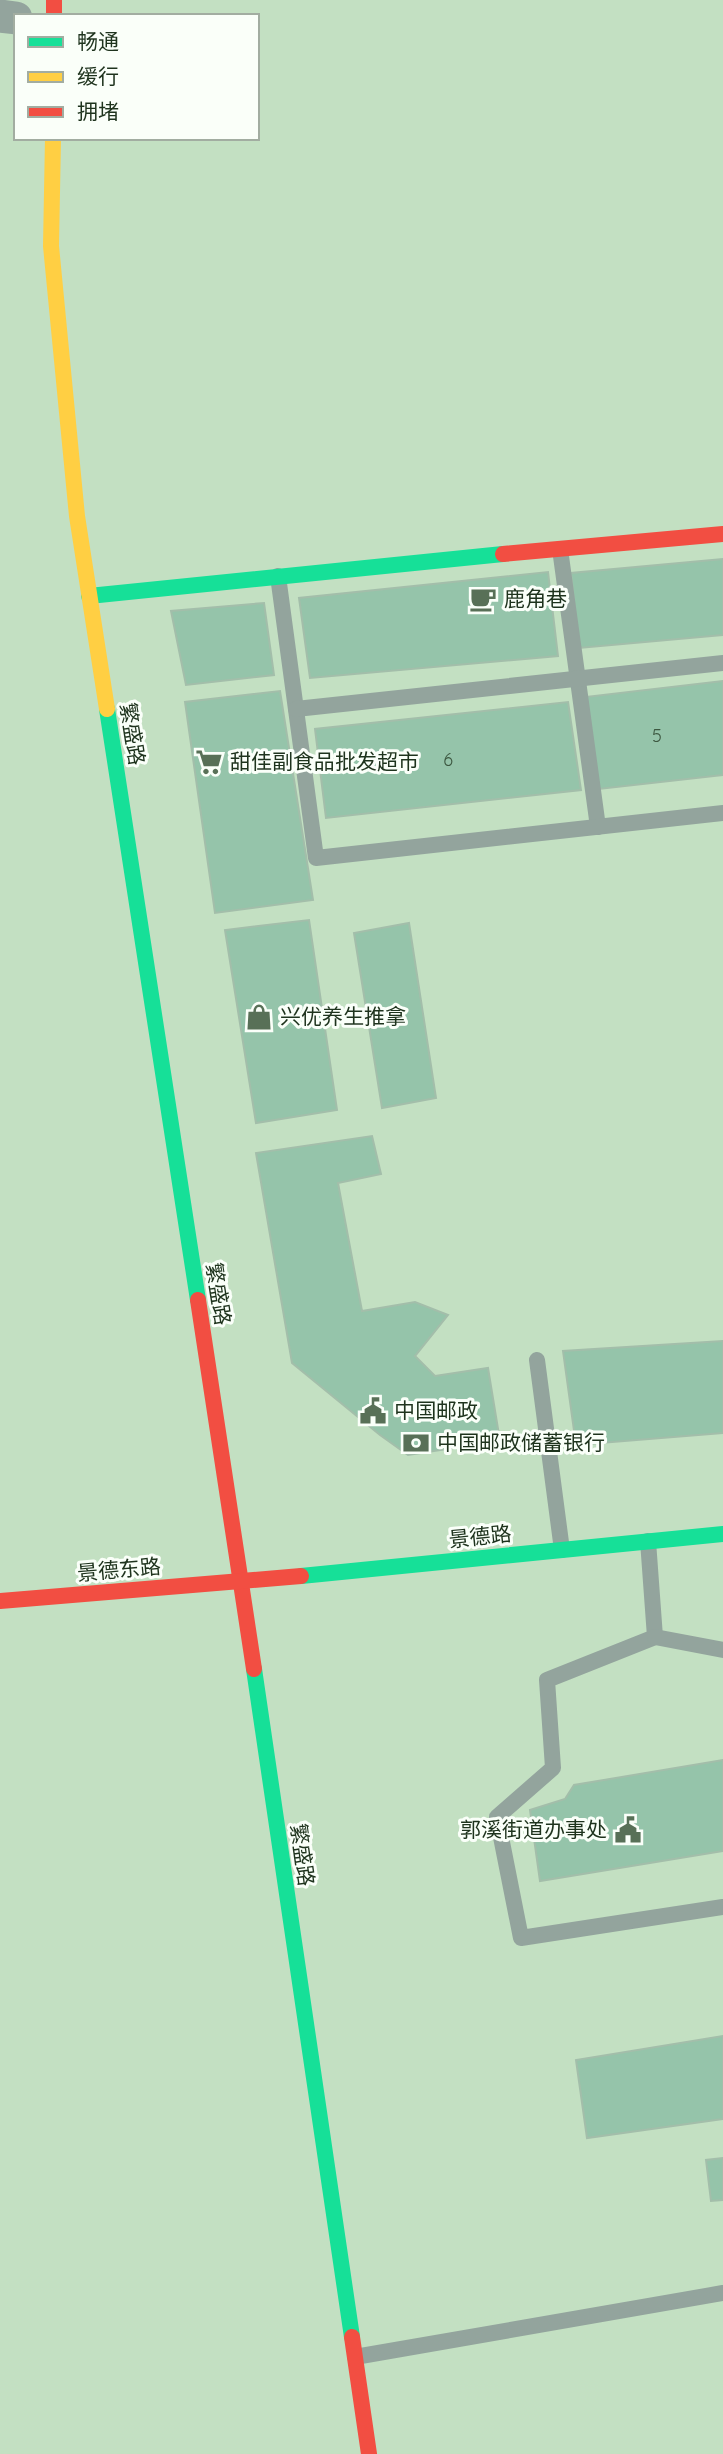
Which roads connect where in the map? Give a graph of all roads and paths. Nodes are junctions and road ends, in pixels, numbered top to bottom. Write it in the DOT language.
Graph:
graph roads {
  1 [pos="53,140"];
  2 [pos="723,534"];
  3 [pos="560,549"];
  4 [pos="278,576"];
  5 [pos="89,596"];
  6 [pos="723,663"];
  7 [pos="578,679"];
  8 [pos="296,709"];
  9 [pos="723,813"];
  10 [pos="598,827"];
  11 [pos="537,1360"];
  12 [pos="723,1534"];
  13 [pos="648,1541"];
  14 [pos="562,1550"];
  15 [pos="240,1581"];
  16 [pos="0,1601"];
  17 [pos="655,1637"];
  18 [pos="723,1650"];
  19 [pos="723,1907"];
  20 [pos="723,2293"];
  21 [pos="355,2357"];
  22 [pos="369,2454"];
  1 -- 5 [label="main road, 繁盛路"];
  2 -- 3 [label="main road"];
  3 -- 4 [label="main road"];
  3 -- 7 [label="lane"];
  4 -- 5 [label="main road"];
  4 -- 8 [label="lane"];
  5 -- 15 [label="main road, 繁盛路"];
  6 -- 7 [label="lane"];
  7 -- 8 [label="lane"];
  7 -- 10 [label="lane"];
  8 -- 10 [label="lane"];
  9 -- 10 [label="lane"];
  11 -- 14 [label="lane"];
  12 -- 13 [label="main road, 景德路"];
  13 -- 14 [label="main road, 景德路"];
  13 -- 17 [label="lane"];
  14 -- 15 [label="main road, 景德路"];
  15 -- 16 [label="main road, 景德东路"];
  15 -- 21 [label="main road, 繁盛路"];
  17 -- 18 [label="lane"];
  17 -- 19 [label="lane"];
  20 -- 21 [label="lane"];
  21 -- 22 [label="main road, 繁盛路"];
}
